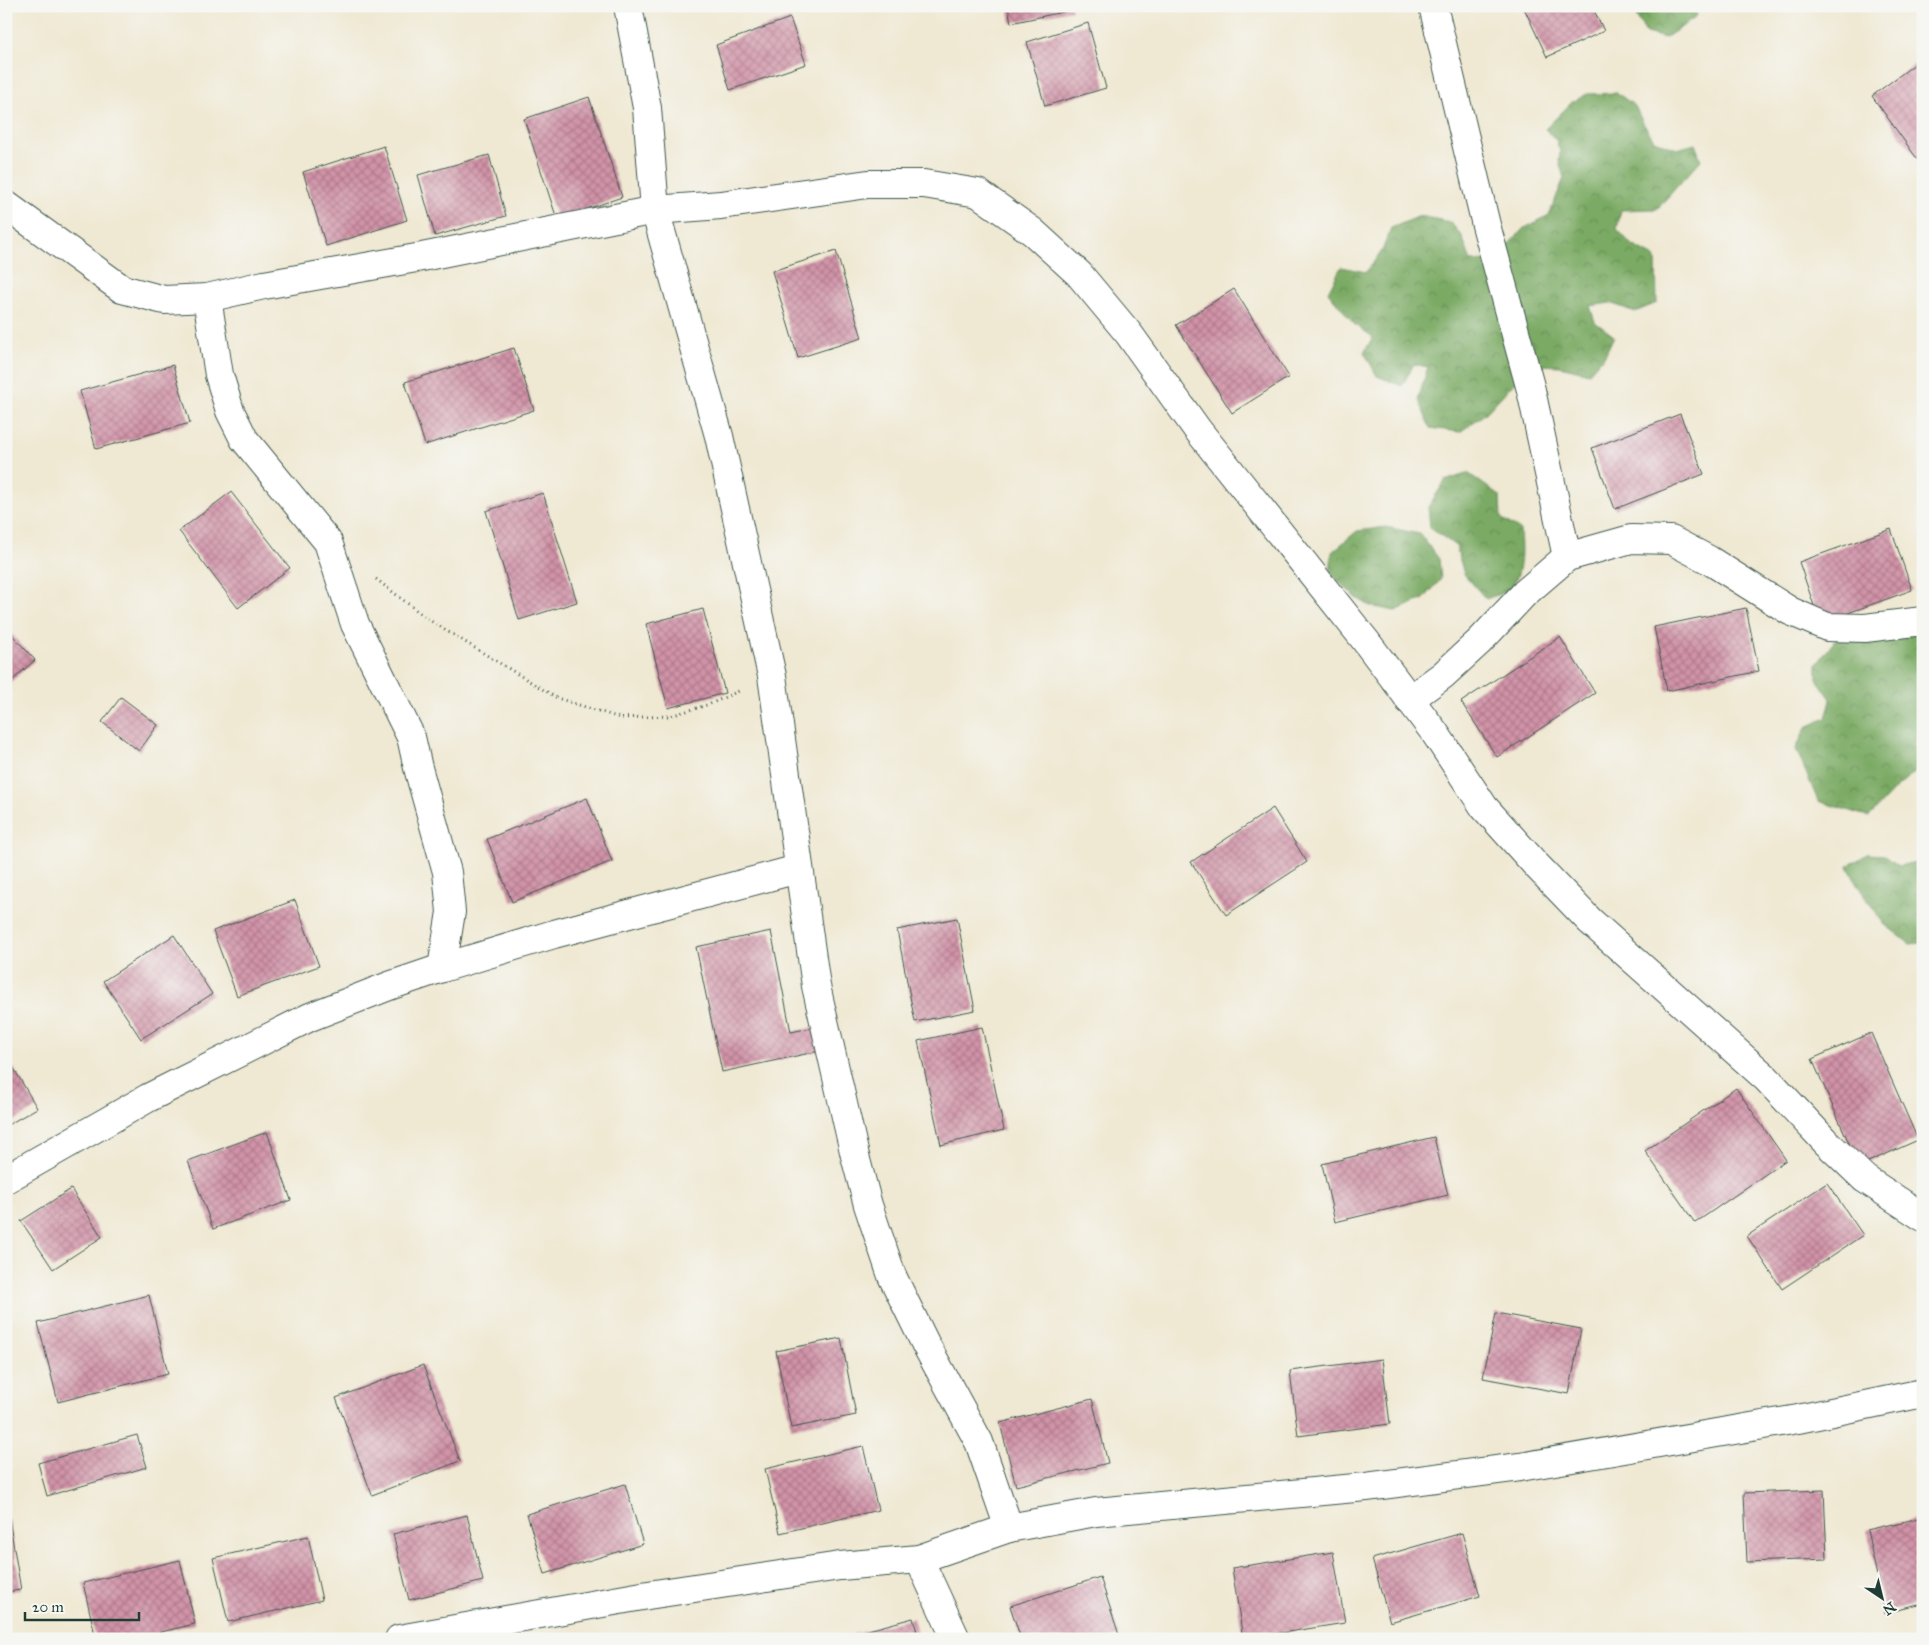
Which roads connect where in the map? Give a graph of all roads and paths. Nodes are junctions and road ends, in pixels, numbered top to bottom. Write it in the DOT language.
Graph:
graph roads {
  1 [pos="628,6"];
  2 [pos="1433,6"];
  3 [pos="6,205"];
  4 [pos="655,210"];
  5 [pos="207,298"];
  6 [pos="1567,557"];
  7 [pos="375,578"];
  8 [pos="1923,621"];
  9 [pos="772,676"];
  10 [pos="1409,700"];
  11 [pos="798,868"];
  12 [pos="442,968"];
  13 [pos="6,1179"];
  14 [pos="1923,1217"];
  15 [pos="1923,1393"];
  16 [pos="1009,1528"];
  17 [pos="919,1559"];
  18 [pos="399,1639"];
  19 [pos="956,1639"];
  1 -- 4 [label="street"];
  2 -- 6 [label="street"];
  3 -- 5 [label="street"];
  4 -- 5 [label="street"];
  4 -- 9 [label="street"];
  4 -- 10 [label="street"];
  5 -- 12 [label="street"];
  6 -- 8 [label="street"];
  6 -- 10 [label="street"];
  7 -- 9 [label="path"];
  9 -- 11 [label="street"];
  10 -- 14 [label="street"];
  11 -- 12 [label="street"];
  11 -- 16 [label="street"];
  12 -- 13 [label="street"];
  15 -- 16 [label="street"];
  16 -- 17 [label="street"];
  17 -- 18 [label="street"];
  17 -- 19 [label="street"];
}
